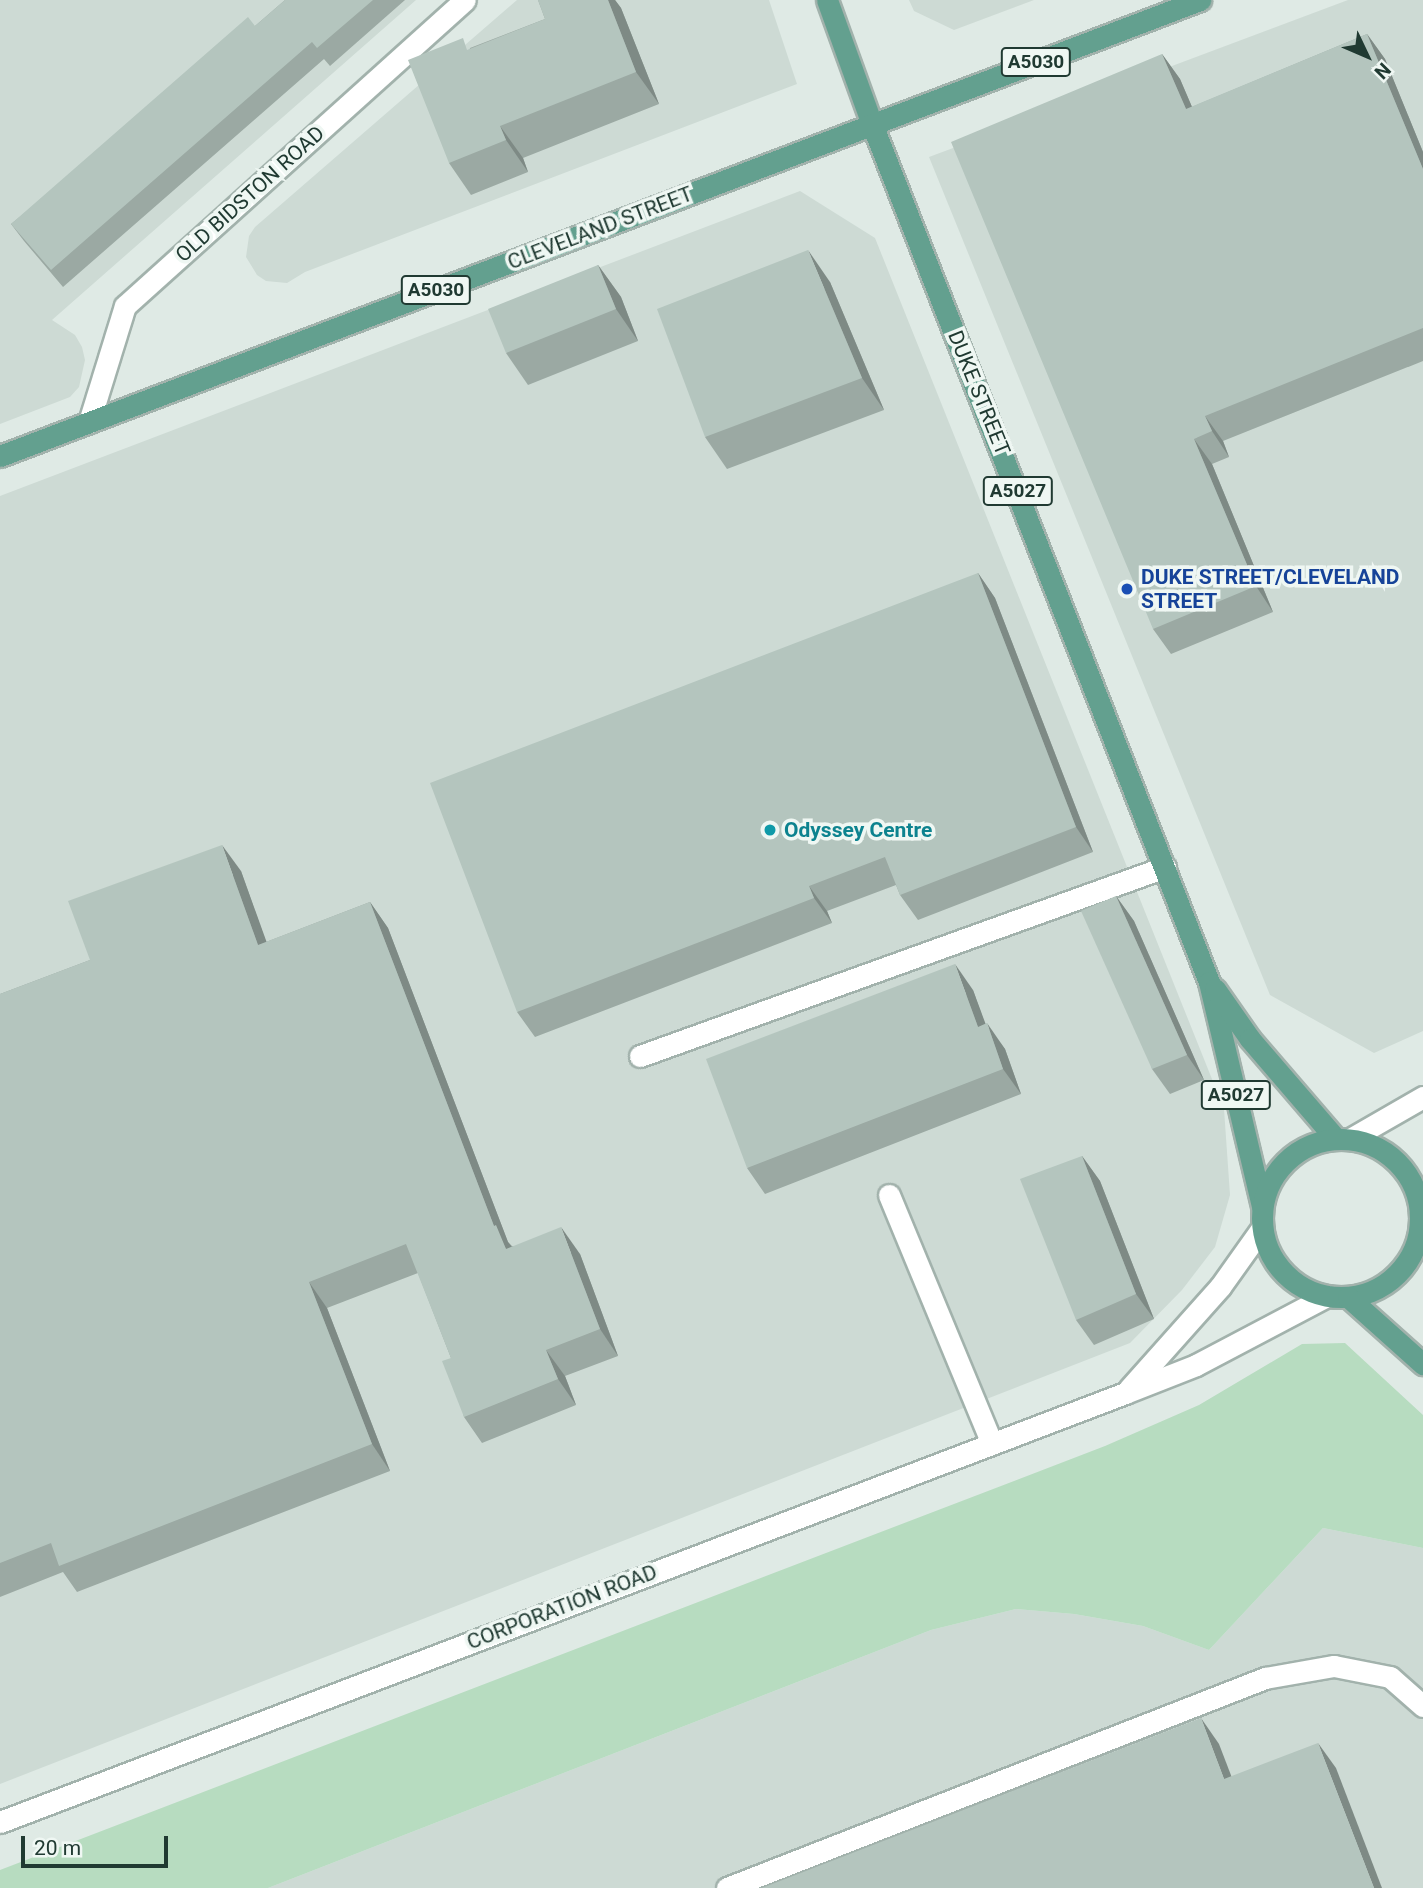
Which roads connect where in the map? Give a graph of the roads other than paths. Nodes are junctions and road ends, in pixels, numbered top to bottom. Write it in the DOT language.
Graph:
graph roads {
  1 [pos="465,0"];
  2 [pos="827,0"];
  3 [pos="1200,0"];
  4 [pos="873,124"];
  5 [pos="89,422"];
  6 [pos="0,456"];
  7 [pos="1165,867"];
  8 [pos="1209,982"];
  9 [pos="640,1056"];
  10 [pos="1423,1097"];
  11 [pos="1343,1139"];
  12 [pos="890,1195"];
  13 [pos="1262,1218"];
  14 [pos="1421,1222"];
  15 [pos="1327,1296"];
  16 [pos="1348,1297"];
  17 [pos="1423,1364"];
  18 [pos="1125,1393"];
  19 [pos="992,1444"];
  20 [pos="1423,1706"];
  21 [pos="0,1822"];
  22 [pos="727,1888"];
  1 -- 5 [label="main road, OLD BIDSTON ROAD"];
  2 -- 4 [label="main road, DUKE STREET / A5027"];
  3 -- 4 [label="main road, CLEVELAND STREET / A5030"];
  4 -- 5 [label="main road, CLEVELAND STREET / A5030"];
  4 -- 7 [label="main road, DUKE STREET / A5027"];
  5 -- 6 [label="main road, CLEVELAND STREET / A5030"];
  7 -- 8 [label="main road, DUKE STREET / A5027"];
  7 -- 9 [label="main road"];
  8 -- 11 [label="main road, DUKE STREET / A5027"];
  8 -- 13 [label="main road, DUKE STREET / A5027"];
  10 -- 11 [label="main road"];
  11 -- 13 [label="main road"];
  11 -- 14 [label="main road"];
  12 -- 19 [label="main road"];
  13 -- 15 [label="main road"];
  13 -- 18 [label="main road, CORPORATION ROAD"];
  14 -- 16 [label="main road"];
  15 -- 16 [label="main road"];
  15 -- 18 [label="main road, CORPORATION ROAD"];
  16 -- 17 [label="main road"];
  18 -- 19 [label="main road, CORPORATION ROAD"];
  19 -- 21 [label="main road, CORPORATION ROAD"];
  20 -- 22 [label="main road"];
}
